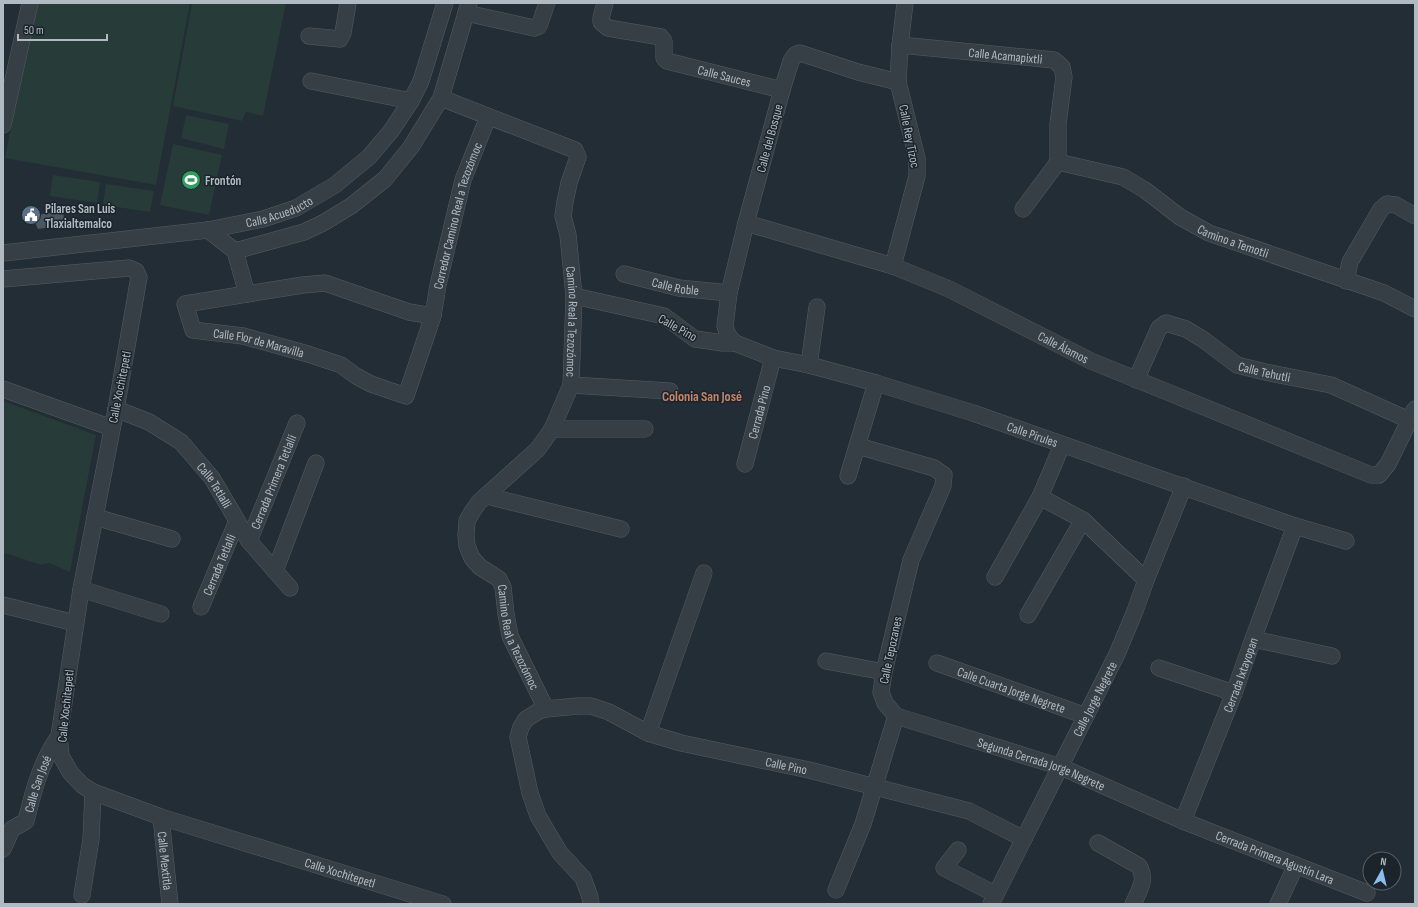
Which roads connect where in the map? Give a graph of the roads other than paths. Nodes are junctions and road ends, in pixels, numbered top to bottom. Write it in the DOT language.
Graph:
graph roads {
  1 [pos="30,3"];
  2 [pos="348,3"];
  3 [pos="445,3"];
  4 [pos="547,3"];
  5 [pos="605,3"];
  6 [pos="905,3"];
  7 [pos="468,8"];
  8 [pos="309,36"];
  9 [pos="900,45"];
  10 [pos="311,81"];
  11 [pos="898,82"];
  12 [pos="782,90"];
  13 [pos="441,98"];
  14 [pos="411,101"];
  15 [pos="488,117"];
  16 [pos="3,125"];
  17 [pos="1058,162"];
  18 [pos="1024,209"];
  19 [pos="1415,216"];
  20 [pos="746,223"];
  21 [pos="208,230"];
  22 [pos="235,251"];
  23 [pos="3,253"];
  24 [pos="893,266"];
  25 [pos="624,274"];
  26 [pos="3,279"];
  27 [pos="1346,281"];
  28 [pos="729,293"];
  29 [pos="247,294"];
  30 [pos="574,296"];
  31 [pos="817,306"];
  32 [pos="1415,309"];
  33 [pos="433,316"];
  34 [pos="735,343"];
  35 [pos="773,358"];
  36 [pos="809,364"];
  37 [pos="1136,380"];
  38 [pos="876,383"];
  39 [pos="571,385"];
  40 [pos="3,389"];
  41 [pos="670,391"];
  42 [pos="406,396"];
  43 [pos="116,409"];
  44 [pos="1412,415"];
  45 [pos="297,423"];
  46 [pos="112,428"];
  47 [pos="552,429"];
  48 [pos="645,429"];
  49 [pos="1062,445"];
  50 [pos="858,446"];
  51 [pos="316,463"];
  52 [pos="745,464"];
  53 [pos="848,476"];
  54 [pos="1184,486"];
  55 [pos="487,496"];
  56 [pos="1040,498"];
  57 [pos="95,517"];
  58 [pos="1083,520"];
  59 [pos="237,521"];
  60 [pos="1295,526"];
  61 [pos="621,529"];
  62 [pos="172,539"];
  63 [pos="249,541"];
  64 [pos="1346,541"];
  65 [pos="275,571"];
  66 [pos="704,572"];
  67 [pos="996,577"];
  68 [pos="1146,580"];
  69 [pos="290,588"];
  70 [pos="81,589"];
  71 [pos="3,605"];
  72 [pos="201,607"];
  73 [pos="162,614"];
  74 [pos="1028,615"];
  75 [pos="75,623"];
  76 [pos="1252,639"];
  77 [pos="1332,656"];
  78 [pos="826,661"];
  79 [pos="937,663"];
  80 [pos="1159,668"];
  81 [pos="884,672"];
  82 [pos="1234,693"];
  83 [pos="546,709"];
  84 [pos="896,716"];
  85 [pos="1086,716"];
  86 [pos="648,733"];
  87 [pos="59,736"];
  88 [pos="1061,767"];
  89 [pos="874,786"];
  90 [pos="94,792"];
  91 [pos="161,817"];
  92 [pos="1183,821"];
  93 [pos="1024,839"];
  94 [pos="1098,843"];
  95 [pos="3,849"];
  96 [pos="958,850"];
  97 [pos="1296,865"];
  98 [pos="836,890"];
  99 [pos="1367,893"];
  100 [pos="82,895"];
  101 [pos="993,899"];
  102 [pos="170,904"];
  103 [pos="443,904"];
  104 [pos="590,904"];
  105 [pos="1133,904"];
  106 [pos="1278,904"];
  1 -- 16 [label="street"];
  2 -- 8 [label="street"];
  3 -- 14 [label="street, Calle Acueducto"];
  4 -- 7 [label="street"];
  5 -- 12 [label="street, Calle Sauces"];
  6 -- 9 [label="street, Calle Rey Tizoc"];
  7 -- 13 [label="street, Calle Acueducto"];
  9 -- 11 [label="street, Calle Rey Tizoc"];
  9 -- 17 [label="street, Calle Acamapixtli"];
  10 -- 14 [label="street"];
  11 -- 12 [label="street, Calle del Bosque"];
  11 -- 24 [label="street, Calle Rey Tizoc"];
  12 -- 20 [label="street, Calle del Bosque"];
  13 -- 15 [label="street, Camino Real a Tezozómoc"];
  13 -- 22 [label="street, Calle Acueducto"];
  14 -- 21 [label="street, Calle Acueducto"];
  15 -- 30 [label="street, Camino Real a Tezozómoc"];
  15 -- 33 [label="street, Corredor Camino Real a Tezozómoc"];
  17 -- 18 [label="street"];
  17 -- 27 [label="street, Camino a Temotli"];
  19 -- 27 [label="street"];
  20 -- 24 [label="street, Calle Álamos"];
  20 -- 28 [label="street, Calle del Bosque"];
  21 -- 22 [label="street"];
  21 -- 23 [label="street, Calle Acueducto"];
  22 -- 29 [label="street"];
  24 -- 37 [label="street, Calle Álamos"];
  25 -- 28 [label="street, Calle Roble"];
  26 -- 43 [label="street, Calle Xochitepetl"];
  27 -- 32 [label="street, Camino a Temotli"];
  28 -- 34 [label="street, Calle del Bosque"];
  29 -- 33 [label="street, Calle Flor de Maravilla"];
  29 -- 42 [label="street, Calle Flor de Maravilla"];
  30 -- 34 [label="street, Calle Pino"];
  30 -- 39 [label="street, Camino Real a Tezozómoc"];
  31 -- 36 [label="street"];
  33 -- 42 [label="street, Corredor Camino Real a Tezozómoc"];
  34 -- 35 [label="street, Calle Pirules"];
  35 -- 36 [label="street, Calle Pirules"];
  35 -- 52 [label="street, Cerrada Pino"];
  36 -- 38 [label="street, Calle Pirules"];
  37 -- 44 [label="street, Calle Álamos"];
  37 -- 44 [label="street, Calle Tehutli"];
  38 -- 49 [label="street, Calle Pirules"];
  38 -- 50 [label="street"];
  39 -- 41 [label="street"];
  39 -- 47 [label="street, Camino Real a Tezozómoc"];
  40 -- 46 [label="street"];
  43 -- 46 [label="street, Calle Xochitepetl"];
  43 -- 59 [label="street, Calle Tetlalli"];
  45 -- 63 [label="street, Cerrada Primera Tetlalli"];
  46 -- 57 [label="street, Calle Xochitepetl"];
  47 -- 48 [label="street"];
  47 -- 55 [label="street, Camino Real a Tezozómoc"];
  49 -- 54 [label="street, Calle Pirules"];
  49 -- 56 [label="street"];
  50 -- 53 [label="street"];
  50 -- 81 [label="street, Calle Tepozanes"];
  51 -- 65 [label="street"];
  54 -- 60 [label="street, Calle Pirules"];
  54 -- 68 [label="street, Calle Jorge Negrete"];
  55 -- 61 [label="street"];
  55 -- 83 [label="street, Camino Real a Tezozómoc"];
  56 -- 58 [label="street"];
  56 -- 67 [label="street"];
  57 -- 62 [label="street"];
  57 -- 70 [label="street, Calle Xochitepetl"];
  58 -- 68 [label="street"];
  58 -- 74 [label="street"];
  59 -- 63 [label="street, Calle Tetlalli"];
  59 -- 72 [label="street, Cerrada Tetlalli"];
  60 -- 64 [label="street, Calle Pirules"];
  60 -- 76 [label="street, Cerrada Ixtayopan"];
  63 -- 65 [label="street, Calle Tetlalli"];
  65 -- 69 [label="street, Calle Tetlalli"];
  66 -- 86 [label="street"];
  68 -- 85 [label="street, Calle Jorge Negrete"];
  70 -- 73 [label="street"];
  70 -- 75 [label="street, Calle Xochitepetl"];
  71 -- 75 [label="street"];
  75 -- 87 [label="street, Calle Xochitepetl"];
  76 -- 77 [label="street"];
  76 -- 82 [label="street, Cerrada Ixtayopan"];
  78 -- 81 [label="street"];
  79 -- 85 [label="street, Calle Cuarta Jorge Negrete"];
  80 -- 82 [label="street"];
  81 -- 84 [label="street, Calle Tepozanes"];
  82 -- 92 [label="street, Cerrada Ixtayopan"];
  83 -- 86 [label="street, Calle Pino"];
  83 -- 104 [label="street"];
  84 -- 88 [label="street, Segunda Cerrada Jorge Negrete"];
  84 -- 89 [label="street"];
  85 -- 88 [label="street, Calle Jorge Negrete"];
  86 -- 89 [label="street, Calle Pino"];
  87 -- 90 [label="street, Calle Xochitepetl"];
  87 -- 95 [label="street, Calle San José"];
  88 -- 92 [label="street, Segunda Cerrada Jorge Negrete"];
  88 -- 93 [label="street, Calle Jorge Negrete"];
  89 -- 93 [label="street, Calle Pino"];
  89 -- 98 [label="street"];
  90 -- 91 [label="street, Calle Xochitepetl"];
  90 -- 100 [label="street"];
  91 -- 102 [label="street, Calle Mextitla"];
  91 -- 103 [label="street, Calle Xochitepetl"];
  92 -- 97 [label="street, Cerrada Primera Agustín Lara"];
  93 -- 101 [label="street, Calle Jorge Negrete"];
  94 -- 105 [label="street"];
  96 -- 101 [label="street"];
  97 -- 99 [label="street, Cerrada Primera Agustín Lara"];
  97 -- 106 [label="street"];
}
